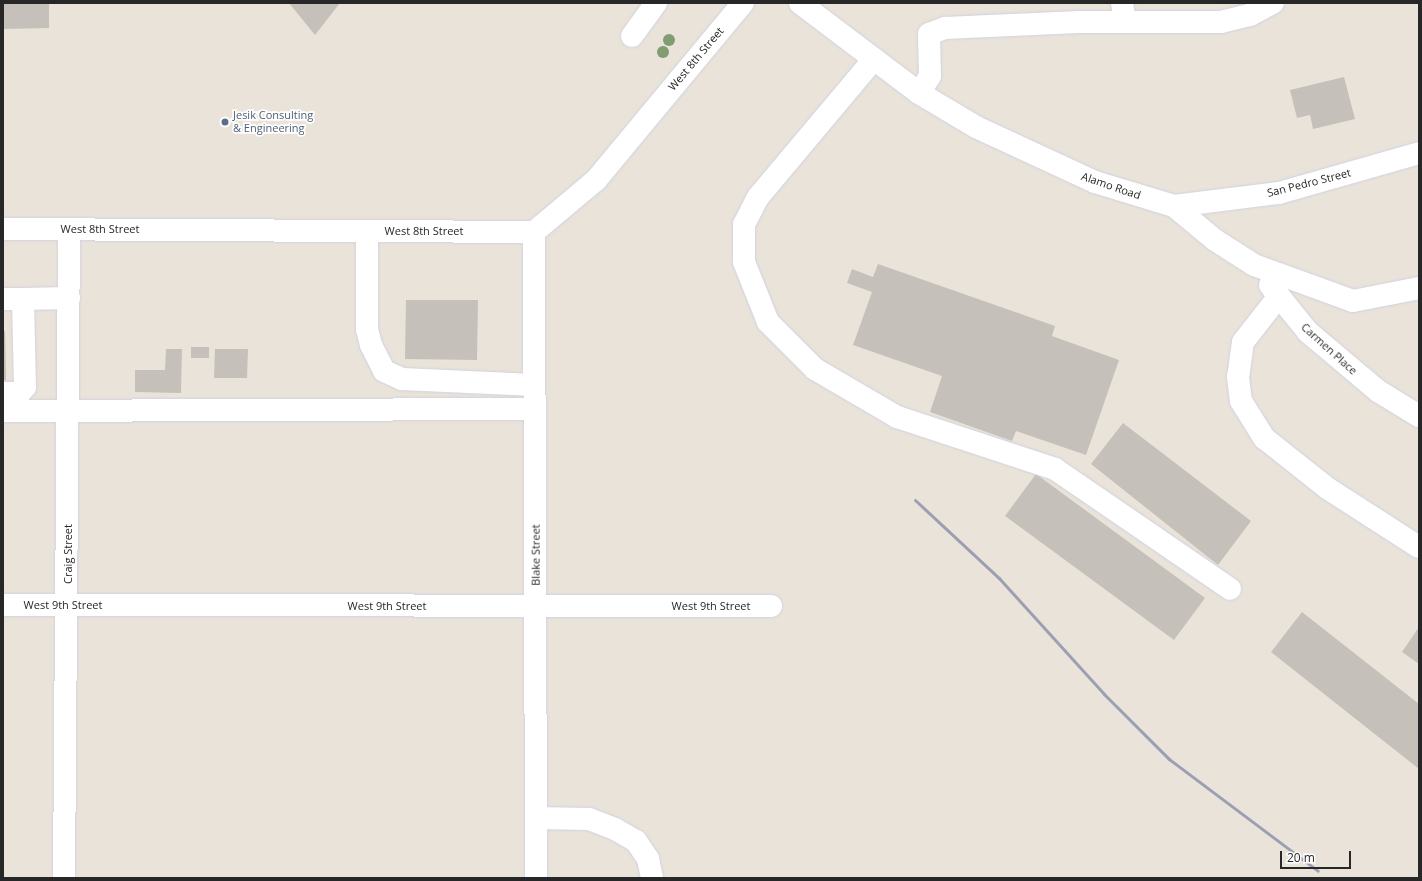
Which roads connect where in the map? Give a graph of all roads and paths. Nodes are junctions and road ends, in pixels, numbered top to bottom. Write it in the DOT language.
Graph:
graph roads {
  1 [pos="656,3"];
  2 [pos="743,3"];
  3 [pos="800,3"];
  4 [pos="1273,3"];
  5 [pos="1123,12"];
  6 [pos="632,36"];
  7 [pos="874,59"];
  8 [pos="919,93"];
  9 [pos="1419,153"];
  10 [pos="1174,206"];
  11 [pos="3,229"];
  12 [pos="69,229"];
  13 [pos="367,231"];
  14 [pos="534,232"];
  15 [pos="1254,266"];
  16 [pos="1419,288"];
  17 [pos="1279,296"];
  18 [pos="69,298"];
  19 [pos="13,299"];
  20 [pos="534,385"];
  21 [pos="3,393"];
  22 [pos="534,409"];
  23 [pos="69,410"];
  24 [pos="3,411"];
  25 [pos="1419,416"];
  26 [pos="1419,547"];
  27 [pos="1230,589"];
  28 [pos="3,605"];
  29 [pos="68,606"];
  30 [pos="536,606"];
  31 [pos="771,606"];
  32 [pos="536,818"];
  33 [pos="64,878"];
  34 [pos="536,878"];
  35 [pos="652,878"];
  1 -- 6 [label="street"];
  2 -- 14 [label="street, West 8th Street"];
  3 -- 7 [label="street, Alamo Road"];
  4 -- 5 [label="street"];
  5 -- 8 [label="street"];
  7 -- 8 [label="street, Alamo Road"];
  7 -- 27 [label="street"];
  8 -- 10 [label="street, Alamo Road"];
  9 -- 10 [label="street, San Pedro Street"];
  10 -- 15 [label="street, Alamo Road"];
  11 -- 12 [label="street, West 8th Street"];
  12 -- 13 [label="street, West 8th Street"];
  12 -- 18 [label="street, Craig Street"];
  13 -- 14 [label="street, West 8th Street"];
  13 -- 20 [label="street"];
  14 -- 20 [label="street, Blake Street"];
  15 -- 16 [label="street, Alamo Road"];
  15 -- 17 [label="street, Carmen Place"];
  17 -- 25 [label="street, Carmen Place"];
  17 -- 26 [label="street"];
  18 -- 19 [label="street"];
  18 -- 23 [label="street, Craig Street"];
  19 -- 21 [label="street"];
  20 -- 22 [label="street, Blake Street"];
  22 -- 23 [label="street"];
  22 -- 30 [label="street, Blake Street"];
  23 -- 24 [label="street"];
  23 -- 29 [label="street, Craig Street"];
  28 -- 29 [label="street, West 9th Street"];
  29 -- 30 [label="street, West 9th Street"];
  29 -- 33 [label="street, Craig Street"];
  30 -- 31 [label="street, West 9th Street"];
  30 -- 32 [label="street, Blake Street"];
  32 -- 34 [label="street, Blake Street"];
  32 -- 35 [label="street"];
}
